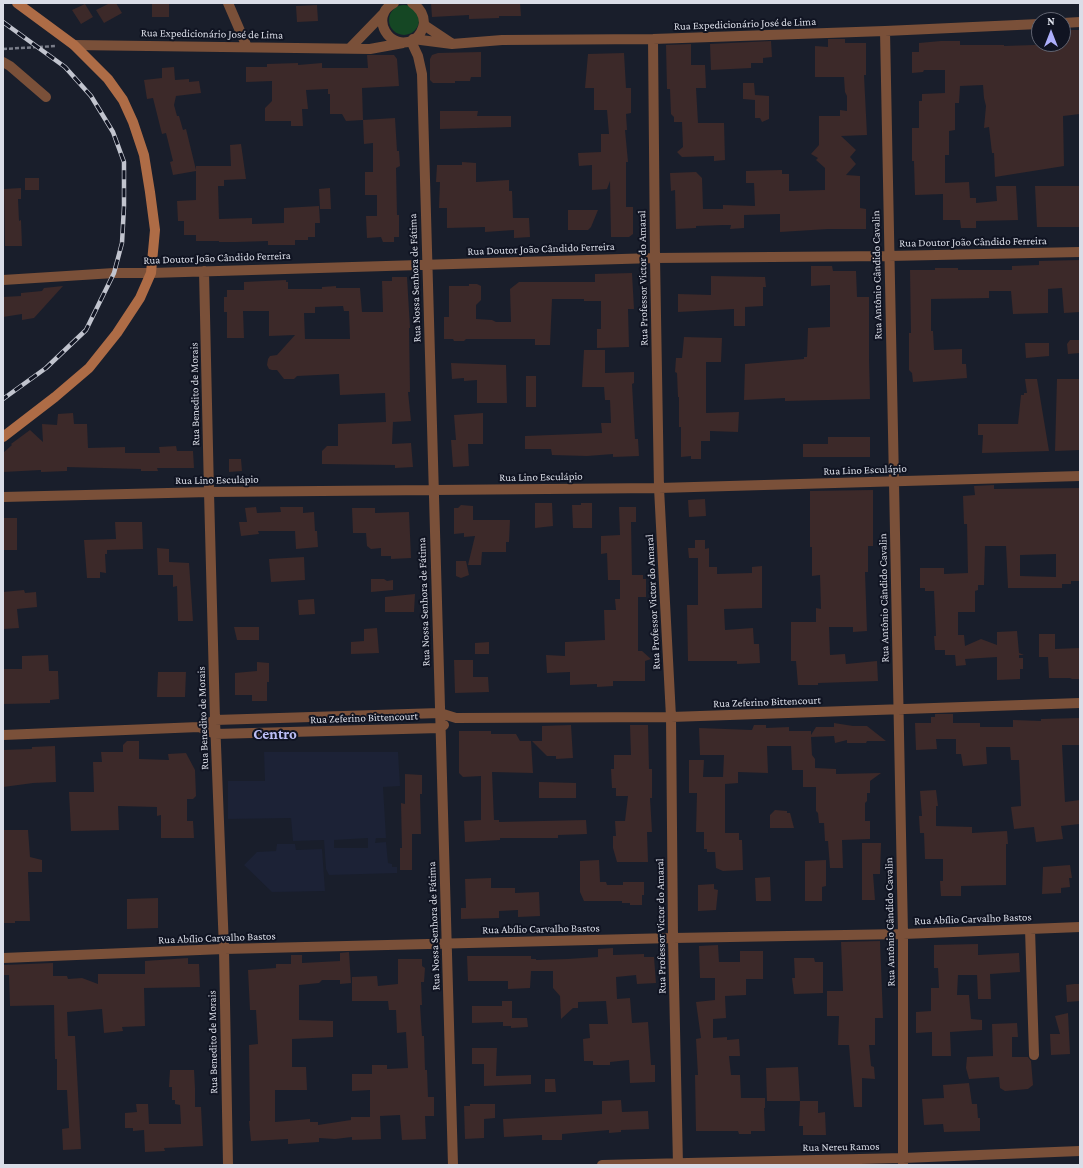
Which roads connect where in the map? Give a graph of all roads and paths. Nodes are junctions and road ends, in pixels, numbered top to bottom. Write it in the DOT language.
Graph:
graph roads {
  1 [pos="17,3"];
  2 [pos="228,3"];
  3 [pos="412,3"];
  4 [pos="388,7"];
  5 [pos="422,7"];
  6 [pos="1031,24"];
  7 [pos="424,25"];
  8 [pos="885,31"];
  9 [pos="653,39"];
  10 [pos="409,41"];
  11 [pos="74,44"];
  12 [pos="452,44"];
  13 [pos="247,47"];
  14 [pos="350,48"];
  15 [pos="3,49"];
  16 [pos="3,62"];
  17 [pos="46,97"];
  18 [pos="1080,252"];
  19 [pos="888,256"];
  20 [pos="655,258"];
  21 [pos="426,264"];
  22 [pos="204,271"];
  23 [pos="151,273"];
  24 [pos="3,280"];
  25 [pos="3,437"];
  26 [pos="1080,476"];
  27 [pos="894,481"];
  28 [pos="659,488"];
  29 [pos="433,491"];
  30 [pos="208,492"];
  31 [pos="3,497"];
  32 [pos="1080,702"];
  33 [pos="898,709"];
  34 [pos="440,713"];
  35 [pos="671,717"];
  36 [pos="456,718"];
  37 [pos="215,720"];
  38 [pos="199,727"];
  39 [pos="440,728"];
  40 [pos="215,734"];
  41 [pos="3,735"];
  42 [pos="1080,927"];
  43 [pos="1030,929"];
  44 [pos="903,934"];
  45 [pos="673,938"];
  46 [pos="447,944"];
  47 [pos="224,949"];
  48 [pos="3,958"];
  49 [pos="1034,1055"];
  50 [pos="1080,1151"];
  51 [pos="903,1162"];
  52 [pos="678,1164"];
  53 [pos="228,1165"];
  54 [pos="453,1165"];
  55 [pos="602,1165"];
  1 -- 11 [label="main road"];
  2 -- 13 [label="street"];
  3 -- 5 [label="street"];
  4 -- 10 [label="street"];
  4 -- 14 [label="street"];
  5 -- 7 [label="street"];
  6 -- 8 [label="street, Rua Expedicionário José de Lima"];
  7 -- 10 [label="street"];
  7 -- 12 [label="street"];
  8 -- 9 [label="street, Rua Expedicionário José de Lima"];
  8 -- 19 [label="street, Rua Antônio Cândido Cavalin"];
  9 -- 12 [label="street, Rua Expedicionário José de Lima"];
  9 -- 20 [label="street, Rua Professor Victor do Amaral"];
  10 -- 12 [label="street, Rua Expedicionário José de Lima"];
  10 -- 14 [label="street, Rua Expedicionário José de Lima"];
  10 -- 21 [label="street, Rua Nossa Senhora de Fátima"];
  11 -- 13 [label="street, Rua Expedicionário José de Lima"];
  11 -- 15 [label="path"];
  11 -- 23 [label="main road"];
  13 -- 14 [label="street, Rua Expedicionário José de Lima"];
  16 -- 17 [label="street"];
  18 -- 19 [label="street, Rua Doutor João Cândido Ferreira"];
  19 -- 20 [label="street, Rua Doutor João Cândido Ferreira"];
  19 -- 27 [label="street, Rua Antônio Cândido Cavalin"];
  20 -- 21 [label="street, Rua Doutor João Cândido Ferreira"];
  20 -- 28 [label="street, Rua Professor Victor do Amaral"];
  21 -- 22 [label="street, Rua Doutor João Cândido Ferreira"];
  21 -- 29 [label="street, Rua Nossa Senhora de Fátima"];
  22 -- 23 [label="street, Rua Doutor João Cândido Ferreira"];
  22 -- 30 [label="street, Rua Benedito de Morais"];
  23 -- 24 [label="street, Rua Doutor João Cândido Ferreira"];
  23 -- 25 [label="main road"];
  26 -- 27 [label="street, Rua Lino Esculápio"];
  27 -- 28 [label="street, Rua Lino Esculápio"];
  27 -- 33 [label="street, Rua Antônio Cândido Cavalin"];
  28 -- 29 [label="street, Rua Lino Esculápio"];
  28 -- 35 [label="street, Rua Professor Victor do Amaral"];
  29 -- 30 [label="street, Rua Lino Esculápio"];
  29 -- 34 [label="street, Rua Nossa Senhora de Fátima"];
  30 -- 31 [label="street, Rua Lino Esculápio"];
  30 -- 37 [label="street, Rua Benedito de Morais"];
  32 -- 33 [label="street, Rua Zeferino Bittencourt"];
  33 -- 35 [label="street, Rua Zeferino Bittencourt"];
  33 -- 44 [label="street, Rua Antônio Cândido Cavalin"];
  34 -- 36 [label="street, Rua Zeferino Bittencourt"];
  34 -- 37 [label="street, Rua Zeferino Bittencourt"];
  34 -- 39 [label="street, Rua Nossa Senhora de Fátima"];
  35 -- 36 [label="street, Rua Zeferino Bittencourt"];
  35 -- 45 [label="street, Rua Professor Victor do Amaral"];
  36 -- 39 [label="street"];
  37 -- 38 [label="street, Rua Zeferino Bittencourt"];
  37 -- 40 [label="street, Rua Benedito de Morais"];
  38 -- 40 [label="street, Rua Zeferino Bittencourt"];
  38 -- 41 [label="street, Rua Zeferino Bittencourt"];
  39 -- 40 [label="street, Rua Zeferino Bittencourt"];
  39 -- 46 [label="street, Rua Nossa Senhora de Fátima"];
  40 -- 47 [label="street, Rua Benedito de Morais"];
  42 -- 43 [label="street, Rua Abílio Carvalho Bastos"];
  43 -- 44 [label="street, Rua Abílio Carvalho Bastos"];
  43 -- 49 [label="street"];
  44 -- 45 [label="street, Rua Abílio Carvalho Bastos"];
  44 -- 51 [label="street, Rua Antônio Cândido Cavalin"];
  45 -- 46 [label="street, Rua Abílio Carvalho Bastos"];
  45 -- 52 [label="street, Rua Professor Victor do Amaral"];
  46 -- 47 [label="street, Rua Abílio Carvalho Bastos"];
  46 -- 54 [label="street, Rua Nossa Senhora de Fátima"];
  47 -- 48 [label="street, Rua Abílio Carvalho Bastos"];
  47 -- 53 [label="street, Rua Benedito de Morais"];
  50 -- 51 [label="street, Rua Nereu Ramos"];
  51 -- 52 [label="street, Rua Nereu Ramos"];
  52 -- 55 [label="street, Rua Nereu Ramos"];
}
